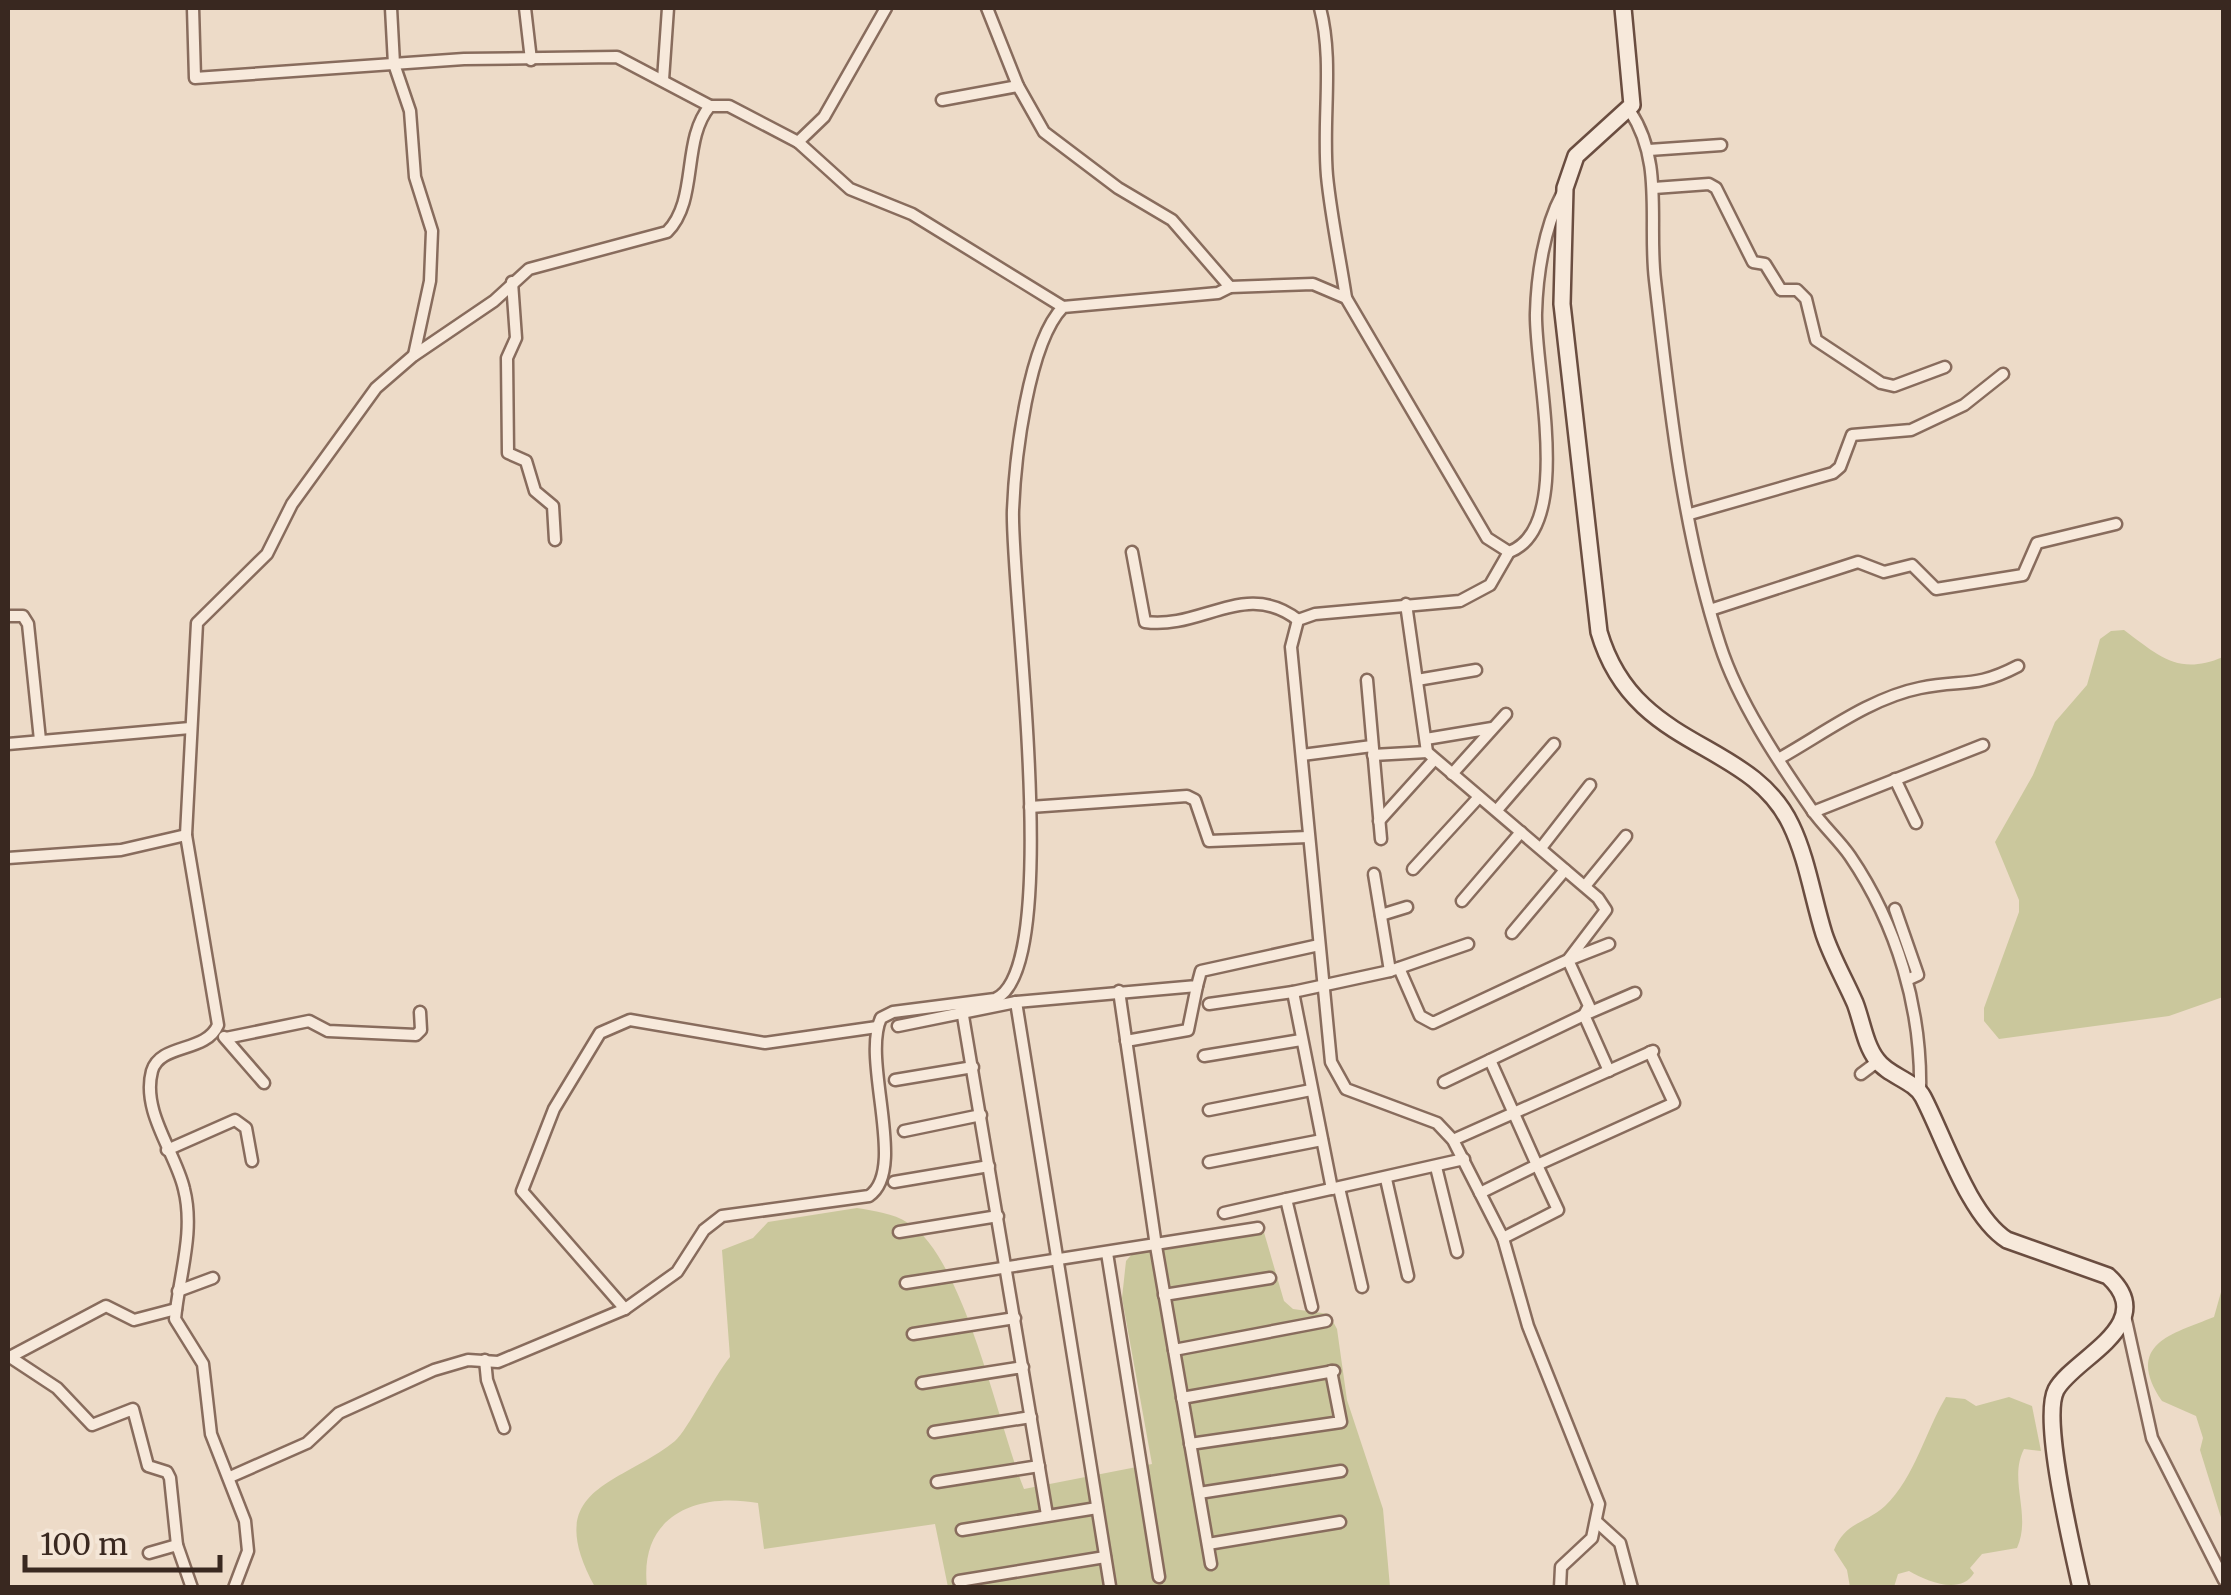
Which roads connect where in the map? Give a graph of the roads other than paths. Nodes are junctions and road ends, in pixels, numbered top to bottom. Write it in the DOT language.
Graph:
graph roads {
  1 [pos="193,8"];
  2 [pos="391,8"];
  3 [pos="524,8"];
  4 [pos="668,8"];
  5 [pos="886,8"];
  6 [pos="987,8"];
  7 [pos="1320,8"];
  8 [pos="1622,8"];
  9 [pos="532,60"];
  10 [pos="394,64"];
  11 [pos="663,80"];
  12 [pos="1018,86"];
  13 [pos="942,100"];
  14 [pos="710,106"];
  15 [pos="1630,111"];
  16 [pos="798,142"];
  17 [pos="1721,145"];
  18 [pos="1649,150"];
  19 [pos="1565,188"];
  20 [pos="1654,188"];
  21 [pos="512,282"];
  22 [pos="1230,287"];
  23 [pos="1346,298"];
  24 [pos="1062,307"];
  25 [pos="414,356"];
  26 [pos="1945,367"];
  27 [pos="2003,374"];
  28 [pos="1690,514"];
  29 [pos="2116,524"];
  30 [pos="555,540"];
  31 [pos="1132,552"];
  32 [pos="1509,552"];
  33 [pos="1406,604"];
  34 [pos="1710,610"];
  35 [pos="8,616"];
  36 [pos="1298,620"];
  37 [pos="2018,666"];
  38 [pos="1476,670"];
  39 [pos="1367,680"];
  40 [pos="1417,680"];
  41 [pos="1506,714"];
  42 [pos="190,728"];
  43 [pos="1492,728"];
  44 [pos="1426,739"];
  45 [pos="40,740"];
  46 [pos="8,744"];
  47 [pos="1554,744"];
  48 [pos="1983,744"];
  49 [pos="1372,751"];
  50 [pos="1302,755"];
  51 [pos="1430,756"];
  52 [pos="1780,758"];
  53 [pos="1452,774"];
  54 [pos="1895,778"];
  55 [pos="1590,786"];
  56 [pos="1479,797"];
  57 [pos="1030,807"];
  58 [pos="1497,810"];
  59 [pos="1813,812"];
  60 [pos="1379,820"];
  61 [pos="1916,823"];
  62 [pos="1521,832"];
  63 [pos="186,835"];
  64 [pos="1626,836"];
  65 [pos="1308,838"];
  66 [pos="1381,840"];
  67 [pos="1541,848"];
  68 [pos="8,858"];
  69 [pos="1413,869"];
  70 [pos="1565,870"];
  71 [pos="1374,874"];
  72 [pos="1584,886"];
  73 [pos="1462,901"];
  74 [pos="1407,907"];
  75 [pos="1895,908"];
  76 [pos="1381,916"];
  77 [pos="1512,934"];
  78 [pos="1468,944"];
  79 [pos="1610,944"];
  80 [pos="1319,945"];
  81 [pos="1904,946"];
  82 [pos="1568,960"];
  83 [pos="1394,970"];
  84 [pos="1323,985"];
  85 [pos="1197,986"];
  86 [pos="1118,991"];
  87 [pos="1293,992"];
  88 [pos="1635,993"];
  89 [pos="1016,1002"];
  90 [pos="1209,1004"];
  91 [pos="963,1008"];
  92 [pos="420,1012"];
  93 [pos="1584,1015"];
  94 [pos="898,1026"];
  95 [pos="877,1027"];
  96 [pos="215,1032"];
  97 [pos="226,1038"];
  98 [pos="1302,1040"];
  99 [pos="1126,1041"];
  100 [pos="1204,1056"];
  101 [pos="1490,1060"];
  102 [pos="1877,1062"];
  103 [pos="973,1067"];
  104 [pos="1609,1071"];
  105 [pos="1861,1074"];
  106 [pos="895,1080"];
  107 [pos="1444,1082"];
  108 [pos="264,1083"];
  109 [pos="1311,1090"];
  110 [pos="1920,1092"];
  111 [pos="1209,1110"];
  112 [pos="981,1115"];
  113 [pos="1514,1115"];
  114 [pos="904,1130"];
  115 [pos="1322,1140"];
  116 [pos="1453,1140"];
  117 [pos="166,1150"];
  118 [pos="1464,1159"];
  119 [pos="252,1161"];
  120 [pos="1208,1162"];
  121 [pos="989,1166"];
  122 [pos="1537,1166"];
  123 [pos="1436,1167"];
  124 [pos="1386,1180"];
  125 [pos="894,1182"];
  126 [pos="1336,1188"];
  127 [pos="1480,1193"];
  128 [pos="1286,1200"];
  129 [pos="1224,1212"];
  130 [pos="998,1216"];
  131 [pos="1258,1228"];
  132 [pos="898,1232"];
  133 [pos="1502,1238"];
  134 [pos="1156,1246"];
  135 [pos="1457,1252"];
  136 [pos="1107,1253"];
  137 [pos="1057,1260"];
  138 [pos="1006,1267"];
  139 [pos="1408,1276"];
  140 [pos="213,1278"];
  141 [pos="1270,1278"];
  142 [pos="906,1283"];
  143 [pos="1362,1287"];
  144 [pos="178,1291"];
  145 [pos="1164,1295"];
  146 [pos="2123,1305"];
  147 [pos="1312,1307"];
  148 [pos="176,1309"];
  149 [pos="625,1310"];
  150 [pos="1014,1318"];
  151 [pos="1326,1321"];
  152 [pos="913,1334"];
  153 [pos="1174,1350"];
  154 [pos="9,1357"];
  155 [pos="486,1360"];
  156 [pos="1023,1367"];
  157 [pos="922,1383"];
  158 [pos="1182,1398"];
  159 [pos="1031,1416"];
  160 [pos="504,1428"];
  161 [pos="934,1432"];
  162 [pos="1190,1444"];
  163 [pos="1039,1466"];
  164 [pos="1341,1471"];
  165 [pos="230,1477"];
  166 [pos="937,1482"];
  167 [pos="1199,1494"];
  168 [pos="1097,1508"];
  169 [pos="1047,1515"];
  170 [pos="1340,1522"];
  171 [pos="1598,1522"];
  172 [pos="962,1530"];
  173 [pos="1208,1544"];
  174 [pos="178,1545"];
  175 [pos="149,1553"];
  176 [pos="1105,1557"];
  177 [pos="1212,1564"];
  178 [pos="1160,1577"];
  179 [pos="959,1580"];
  180 [pos="2224,1580"];
  181 [pos="1110,1586"];
  182 [pos="192,1588"];
  183 [pos="234,1588"];
  184 [pos="1560,1588"];
  185 [pos="1632,1588"];
  186 [pos="2081,1588"];
  1 -- 10 [label="street"];
  2 -- 10 [label="street"];
  3 -- 9 [label="street"];
  4 -- 11 [label="street"];
  5 -- 16 [label="street"];
  6 -- 12 [label="street"];
  7 -- 23 [label="street"];
  8 -- 15 [label="street"];
  9 -- 10 [label="street"];
  9 -- 11 [label="street"];
  10 -- 25 [label="street"];
  11 -- 14 [label="street"];
  12 -- 13 [label="street"];
  12 -- 22 [label="street"];
  14 -- 16 [label="street"];
  14 -- 21 [label="street"];
  15 -- 18 [label="street"];
  15 -- 19 [label="street"];
  16 -- 24 [label="street"];
  17 -- 18 [label="street"];
  18 -- 20 [label="street"];
  19 -- 32 [label="street"];
  19 -- 102 [label="street"];
  20 -- 26 [label="street"];
  20 -- 28 [label="street"];
  21 -- 25 [label="street"];
  21 -- 30 [label="street"];
  22 -- 23 [label="street"];
  22 -- 24 [label="street"];
  23 -- 32 [label="street"];
  24 -- 57 [label="street"];
  25 -- 42 [label="street"];
  27 -- 28 [label="street"];
  28 -- 34 [label="street"];
  29 -- 34 [label="street"];
  31 -- 36 [label="street"];
  32 -- 33 [label="street"];
  33 -- 36 [label="street"];
  33 -- 40 [label="street"];
  34 -- 52 [label="street"];
  35 -- 45 [label="street"];
  36 -- 50 [label="street"];
  37 -- 52 [label="street"];
  38 -- 40 [label="street"];
  39 -- 49 [label="street"];
  40 -- 44 [label="street"];
  41 -- 43 [label="street"];
  42 -- 45 [label="street"];
  42 -- 63 [label="street"];
  43 -- 44 [label="street"];
  43 -- 53 [label="street"];
  44 -- 51 [label="street"];
  45 -- 46 [label="street"];
  47 -- 58 [label="street"];
  48 -- 54 [label="street"];
  49 -- 50 [label="street"];
  49 -- 51 [label="street"];
  49 -- 60 [label="street"];
  50 -- 65 [label="street"];
  51 -- 53 [label="street"];
  51 -- 60 [label="street"];
  52 -- 59 [label="street"];
  53 -- 56 [label="street"];
  54 -- 59 [label="street"];
  54 -- 61 [label="street"];
  55 -- 67 [label="street"];
  56 -- 58 [label="street"];
  56 -- 69 [label="street"];
  57 -- 65 [label="street"];
  57 -- 91 [label="street"];
  58 -- 62 [label="street"];
  59 -- 81 [label="street"];
  60 -- 66 [label="street"];
  62 -- 67 [label="street"];
  62 -- 73 [label="street"];
  63 -- 68 [label="street"];
  63 -- 96 [label="street"];
  64 -- 72 [label="street"];
  65 -- 80 [label="street"];
  67 -- 70 [label="street"];
  70 -- 72 [label="street"];
  70 -- 77 [label="street"];
  71 -- 76 [label="street"];
  72 -- 82 [label="street"];
  74 -- 76 [label="street"];
  75 -- 81 [label="street"];
  76 -- 83 [label="street"];
  78 -- 83 [label="street"];
  79 -- 82 [label="street"];
  80 -- 84 [label="street"];
  80 -- 85 [label="street"];
  81 -- 110 [label="street"];
  82 -- 83 [label="street"];
  82 -- 93 [label="street"];
  83 -- 84 [label="street"];
  84 -- 87 [label="street"];
  84 -- 116 [label="street"];
  85 -- 86 [label="street"];
  85 -- 99 [label="street"];
  86 -- 89 [label="street"];
  86 -- 99 [label="street"];
  87 -- 90 [label="street"];
  87 -- 98 [label="street"];
  88 -- 93 [label="street"];
  89 -- 91 [label="street"];
  89 -- 137 [label="street"];
  91 -- 94 [label="street"];
  91 -- 95 [label="street"];
  91 -- 103 [label="street"];
  92 -- 97 [label="street"];
  93 -- 101 [label="street"];
  93 -- 104 [label="street"];
  95 -- 149 [label="street"];
  95 -- 149 [label="street"];
  96 -- 97 [label="street"];
  96 -- 117 [label="street"];
  97 -- 108 [label="street"];
  98 -- 100 [label="street"];
  98 -- 109 [label="street"];
  99 -- 134 [label="street"];
  101 -- 107 [label="street"];
  101 -- 113 [label="street"];
  102 -- 105 [label="street"];
  102 -- 110 [label="street"];
  103 -- 106 [label="street"];
  103 -- 112 [label="street"];
  104 -- 113 [label="street"];
  104 -- 122 [label="street"];
  109 -- 111 [label="street"];
  109 -- 115 [label="street"];
  110 -- 146 [label="street"];
  112 -- 114 [label="street"];
  112 -- 121 [label="street"];
  113 -- 116 [label="street"];
  113 -- 122 [label="street"];
  115 -- 120 [label="street"];
  115 -- 126 [label="street"];
  116 -- 118 [label="street"];
  117 -- 119 [label="street"];
  117 -- 144 [label="street"];
  118 -- 123 [label="street"];
  118 -- 127 [label="street"];
  121 -- 125 [label="street"];
  121 -- 130 [label="street"];
  122 -- 127 [label="street"];
  122 -- 133 [label="street"];
  123 -- 124 [label="street"];
  123 -- 135 [label="street"];
  124 -- 126 [label="street"];
  124 -- 139 [label="street"];
  126 -- 128 [label="street"];
  126 -- 143 [label="street"];
  127 -- 133 [label="street"];
  128 -- 129 [label="street"];
  128 -- 147 [label="street"];
  130 -- 132 [label="street"];
  130 -- 138 [label="street"];
  131 -- 134 [label="street"];
  133 -- 171 [label="street"];
  134 -- 136 [label="street"];
  134 -- 145 [label="street"];
  136 -- 137 [label="street"];
  136 -- 178 [label="street"];
  137 -- 138 [label="street"];
  137 -- 168 [label="street"];
  138 -- 142 [label="street"];
  138 -- 150 [label="street"];
  140 -- 144 [label="street"];
  141 -- 145 [label="street"];
  144 -- 148 [label="street"];
  145 -- 153 [label="street"];
  146 -- 180 [label="street"];
  146 -- 186 [label="street"];
  148 -- 154 [label="street"];
  148 -- 165 [label="street"];
  149 -- 155 [label="street"];
  150 -- 152 [label="street"];
  150 -- 156 [label="street"];
  151 -- 153 [label="street"];
  153 -- 158 [label="street"];
  154 -- 174 [label="street"];
  155 -- 160 [label="street"];
  155 -- 165 [label="street"];
  156 -- 157 [label="street"];
  156 -- 159 [label="street"];
  158 -- 162 [label="street"];
  158 -- 162 [label="street"];
  159 -- 161 [label="street"];
  159 -- 163 [label="street"];
  162 -- 167 [label="street"];
  163 -- 166 [label="street"];
  163 -- 169 [label="street"];
  164 -- 167 [label="street"];
  165 -- 183 [label="street"];
  167 -- 173 [label="street"];
  168 -- 169 [label="street"];
  168 -- 176 [label="street"];
  169 -- 172 [label="street"];
  170 -- 173 [label="street"];
  171 -- 184 [label="street"];
  171 -- 185 [label="street"];
  173 -- 177 [label="street"];
  174 -- 175 [label="street"];
  174 -- 182 [label="street"];
  176 -- 179 [label="street"];
  176 -- 181 [label="street"];
}
